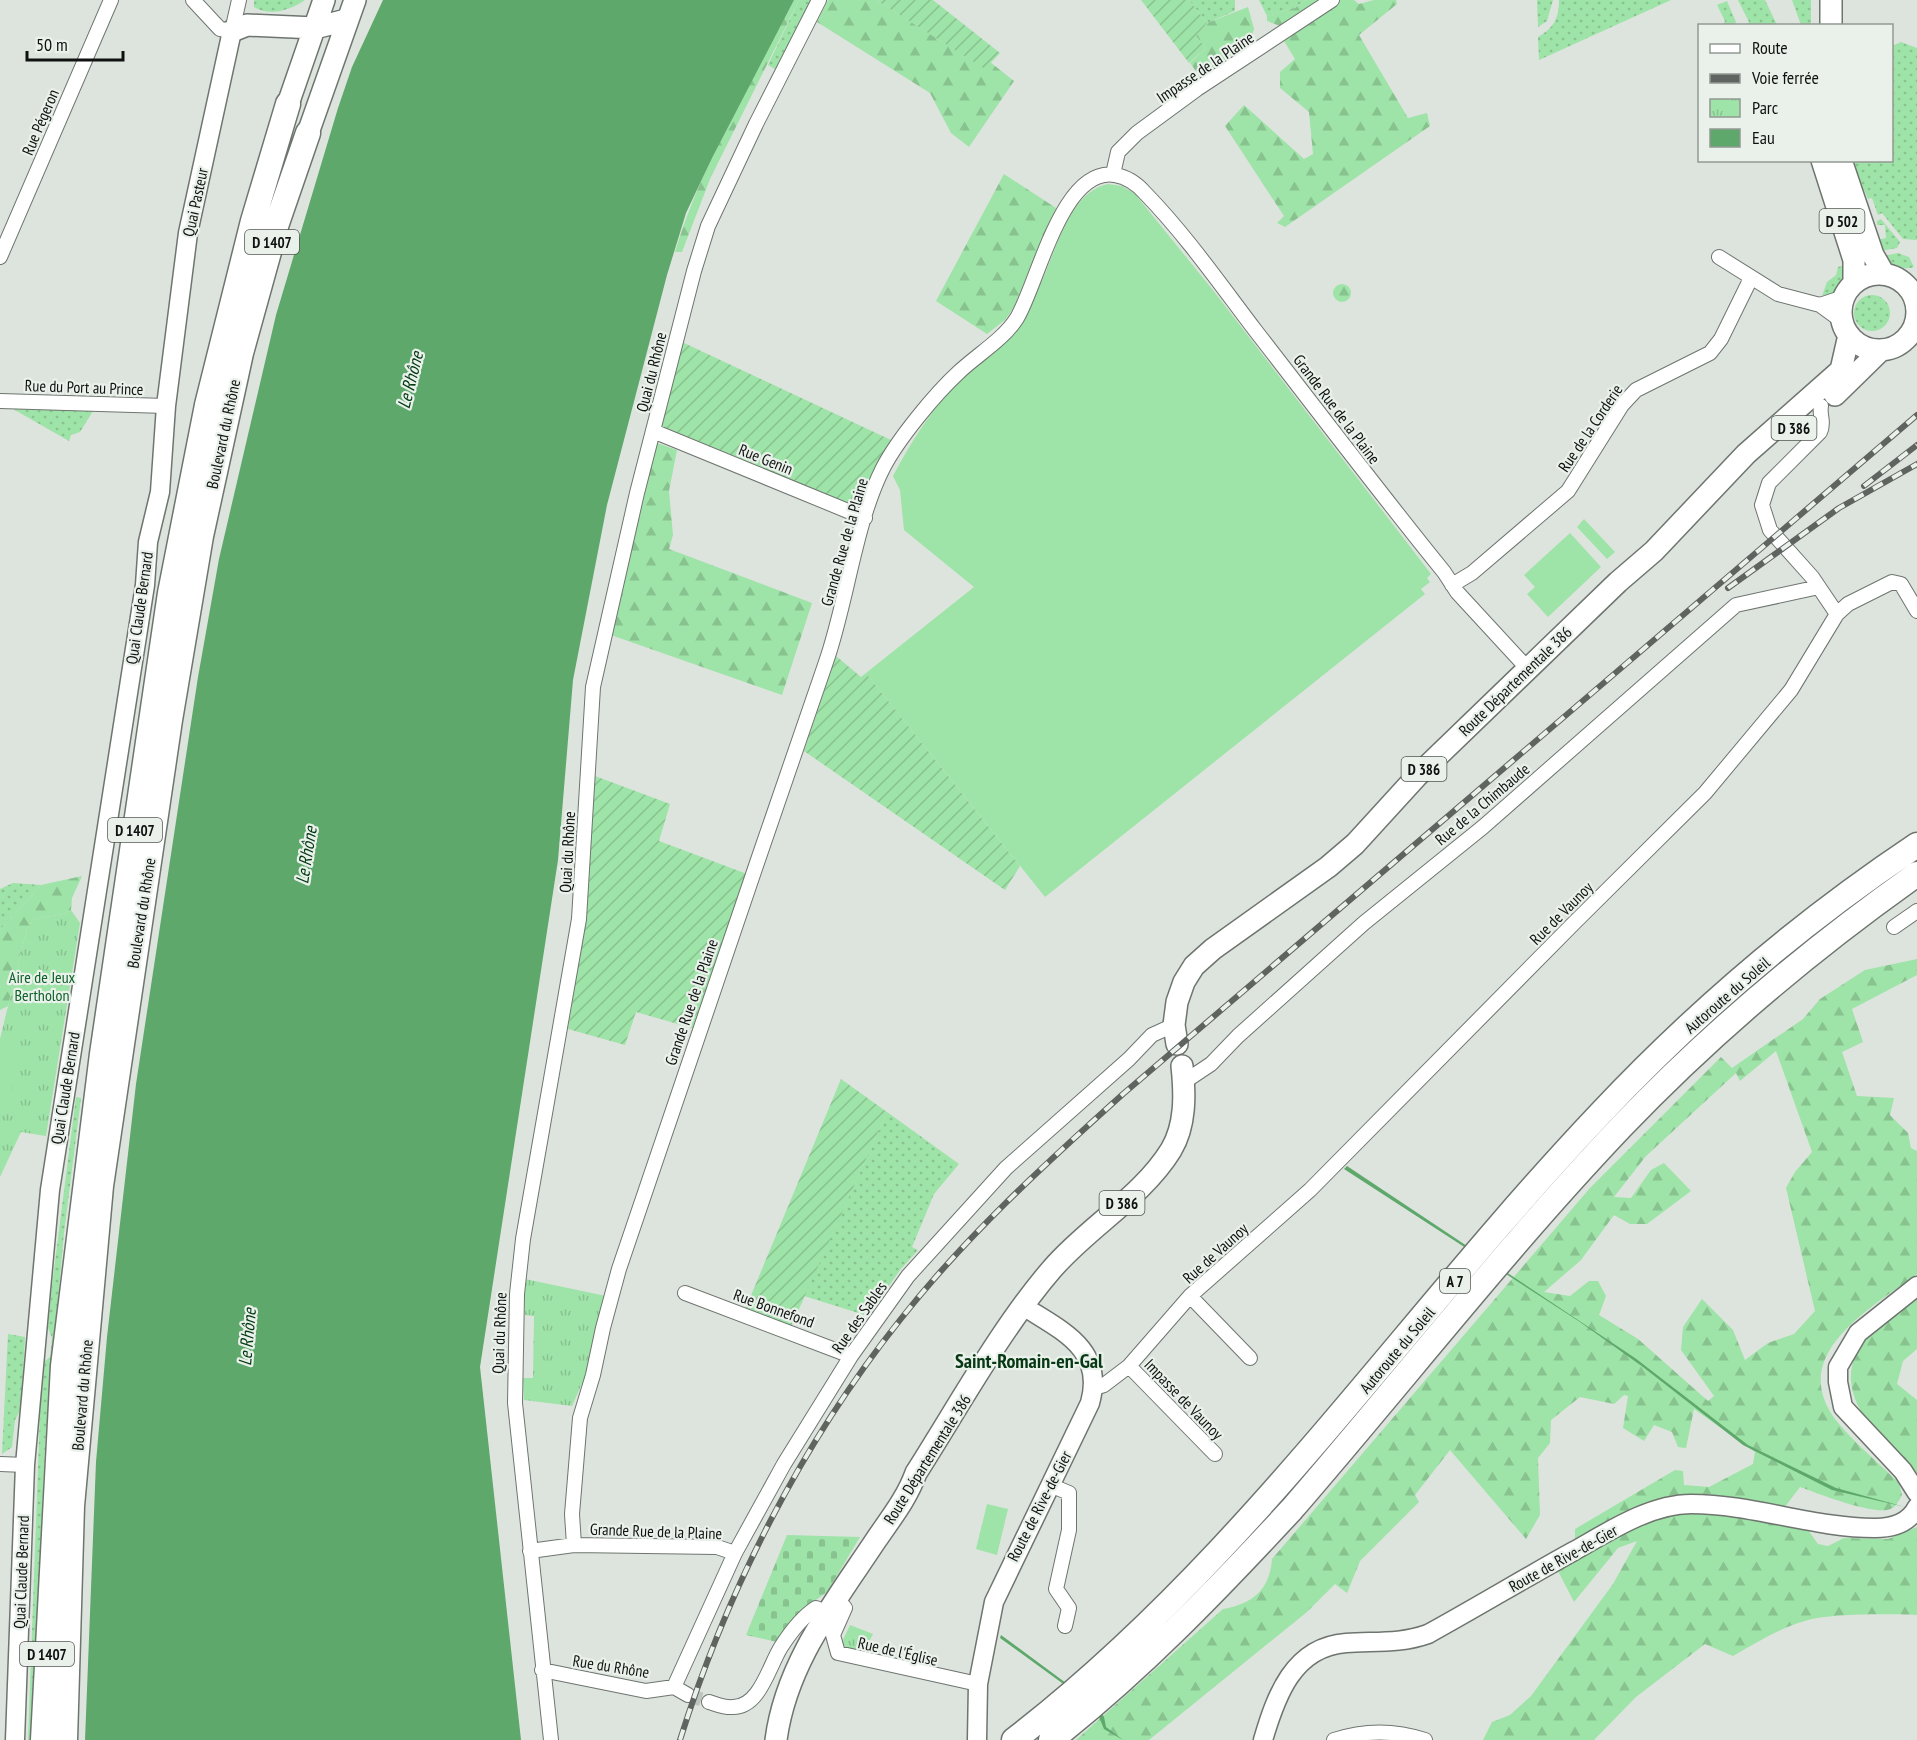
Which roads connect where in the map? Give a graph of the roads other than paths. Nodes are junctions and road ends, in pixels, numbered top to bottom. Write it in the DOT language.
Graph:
graph roads {
  1 [pos="111,0"];
  2 [pos="193,0"];
  3 [pos="239,0"];
  4 [pos="311,0"];
  5 [pos="324,0"];
  6 [pos="355,0"];
  7 [pos="819,0"];
  8 [pos="1332,0"];
  9 [pos="1816,0"];
  10 [pos="1831,0"];
  11 [pos="346,20"];
  12 [pos="1816,24"];
  13 [pos="1831,24"];
  14 [pos="285,25"];
  15 [pos="315,28"];
  16 [pos="232,31"];
  17 [pos="306,52"];
  18 [pos="288,104"];
  19 [pos="308,133"];
  20 [pos="1823,162"];
  21 [pos="1842,162"];
  22 [pos="1113,174"];
  23 [pos="0,257"];
  24 [pos="1719,257"];
  25 [pos="1884,274"];
  26 [pos="1752,278"];
  27 [pos="1911,281"];
  28 [pos="1849,290"];
  29 [pos="1820,305"];
  30 [pos="1917,306"];
  31 [pos="1845,328"];
  32 [pos="1881,350"];
  33 [pos="1841,370"];
  34 [pos="0,401"];
  35 [pos="166,406"];
  36 [pos="1821,406"];
  37 [pos="653,431"];
  38 [pos="1703,501"];
  39 [pos="866,518"];
  40 [pos="1452,585"];
  41 [pos="1818,587"];
  42 [pos="1917,611"];
  43 [pos="1837,614"];
  44 [pos="1528,669"];
  45 [pos="1917,845"];
  46 [pos="1917,874"];
  47 [pos="1917,911"];
  48 [pos="1894,927"];
  49 [pos="1176,1034"];
  50 [pos="1183,1074"];
  51 [pos="1917,1286"];
  52 [pos="685,1293"];
  53 [pos="1190,1296"];
  54 [pos="1023,1306"];
  55 [pos="851,1356"];
  56 [pos="1250,1358"];
  57 [pos="1129,1366"];
  58 [pos="1094,1388"];
  59 [pos="1215,1454"];
  60 [pos="0,1464"];
  61 [pos="25,1466"];
  62 [pos="1050,1485"];
  63 [pos="1917,1493"];
  64 [pos="1917,1507"];
  65 [pos="574,1545"];
  66 [pos="530,1551"];
  67 [pos="735,1553"];
  68 [pos="831,1605"];
  69 [pos="1065,1626"];
  70 [pos="542,1670"];
  71 [pos="978,1684"];
  72 [pos="674,1688"];
  73 [pos="688,1695"];
  74 [pos="709,1702"];
  75 [pos="977,1734"];
  76 [pos="15,1740"];
  77 [pos="43,1740"];
  78 [pos="65,1740"];
  79 [pos="550,1740"];
  80 [pos="776,1740"];
  81 [pos="1014,1740"];
  82 [pos="1050,1740"];
  83 [pos="1263,1740"];
  84 [pos="1334,1740"];
  85 [pos="1425,1740"];
  1 -- 23 [label="street, Rue Pégeron"];
  2 -- 16 [label="street"];
  3 -- 16 [label="street, Quai Pasteur"];
  4 -- 14 [label="main road"];
  5 -- 15 [label="main road, Boulevard du Rhône / D 1407"];
  6 -- 11 [label="main road, Boulevard du Rhône / D 1407"];
  7 -- 37 [label="street, Quai du Rhône"];
  8 -- 22 [label="street, Impasse de la Plaine"];
  9 -- 12 [label="main road"];
  10 -- 13 [label="main road"];
  11 -- 15 [label="main road"];
  11 -- 19 [label="main road, Boulevard du Rhône / D 1407"];
  14 -- 15 [label="main road"];
  14 -- 16 [label="main road"];
  14 -- 17 [label="main road"];
  15 -- 17 [label="main road, Boulevard du Rhône / D 1407"];
  16 -- 35 [label="main road, Quai Pasteur"];
  17 -- 18 [label="main road, Boulevard du Rhône / D 1407"];
  18 -- 77 [label="highway, Boulevard du Rhône / D 1407"];
  19 -- 78 [label="highway, Boulevard du Rhône / D 1407"];
  20 -- 28 [label="main road, D 502"];
  21 -- 25 [label="main road, D 502"];
  22 -- 39 [label="street, Grande Rue de la Plaine"];
  22 -- 40 [label="street, Grande Rue de la Plaine"];
  24 -- 26 [label="street"];
  25 -- 27 [label="main road"];
  25 -- 28 [label="main road"];
  26 -- 29 [label="street"];
  26 -- 40 [label="street, Rue de la Corderie"];
  27 -- 30 [label="main road"];
  28 -- 29 [label="street"];
  28 -- 31 [label="main road"];
  29 -- 31 [label="street"];
  30 -- 32 [label="main road"];
  31 -- 32 [label="main road"];
  31 -- 33 [label="main road, D 386"];
  32 -- 36 [label="main road, Route Départementale 386 / D 386"];
  33 -- 36 [label="main road, D 386"];
  33 -- 38 [label="main road, Route Départementale 386 / D 386"];
  34 -- 35 [label="street, Rue du Port au Prince"];
  35 -- 61 [label="main road, Quai Claude Bernard"];
  36 -- 38 [label="main road, Route Départementale 386 / D 386"];
  36 -- 41 [label="street"];
  37 -- 39 [label="street, Rue Genin"];
  37 -- 66 [label="street, Quai du Rhône"];
  38 -- 44 [label="main road, Route Départementale 386 / D 386"];
  39 -- 65 [label="street, Grande Rue de la Plaine"];
  40 -- 44 [label="street, Grande Rue de la Plaine"];
  41 -- 43 [label="street"];
  41 -- 50 [label="street, Rue de la Chimbaude"];
  42 -- 43 [label="street"];
  43 -- 53 [label="street, Rue de Vaunoy"];
  44 -- 49 [label="main road, Route Départementale 386 / D 386"];
  45 -- 81 [label="highway, Autoroute du Soleil / A 7"];
  46 -- 82 [label="highway, Autoroute du Soleil / A 7"];
  47 -- 48 [label="street"];
  49 -- 55 [label="street, Rue des Sables"];
  50 -- 54 [label="main road, Route Départementale 386 / D 386"];
  51 -- 63 [label="main road"];
  52 -- 55 [label="street, Rue Bonnefond"];
  53 -- 56 [label="street"];
  53 -- 57 [label="street, Rue de Vaunoy"];
  54 -- 58 [label="main road"];
  54 -- 68 [label="main road, Route Départementale 386 / D 386"];
  55 -- 67 [label="street, Rue des Sables"];
  57 -- 58 [label="street, Rue de Vaunoy"];
  57 -- 59 [label="street, Impasse de Vaunoy"];
  58 -- 62 [label="main road, Route de Rive-de-Gier"];
  60 -- 61 [label="street"];
  61 -- 76 [label="main road, Quai Claude Bernard"];
  62 -- 69 [label="street"];
  62 -- 71 [label="main road, Route de Rive-de-Gier"];
  64 -- 83 [label="main road, Route de Rive-de-Gier"];
  65 -- 66 [label="street, Grande Rue de la Plaine"];
  65 -- 67 [label="street, Grande Rue de la Plaine"];
  66 -- 70 [label="street, Quai du Rhône"];
  67 -- 72 [label="street, Rue des Sables"];
  68 -- 71 [label="street, Rue de l'Église"];
  68 -- 74 [label="street"];
  68 -- 80 [label="main road, Route Départementale 386 / D 386"];
  70 -- 72 [label="street, Rue du Rhône"];
  70 -- 79 [label="street, Quai du Rhône"];
  71 -- 75 [label="main road, Route de Rive-de-Gier"];
  72 -- 73 [label="street"];
  84 -- 85 [label="street"];
}
